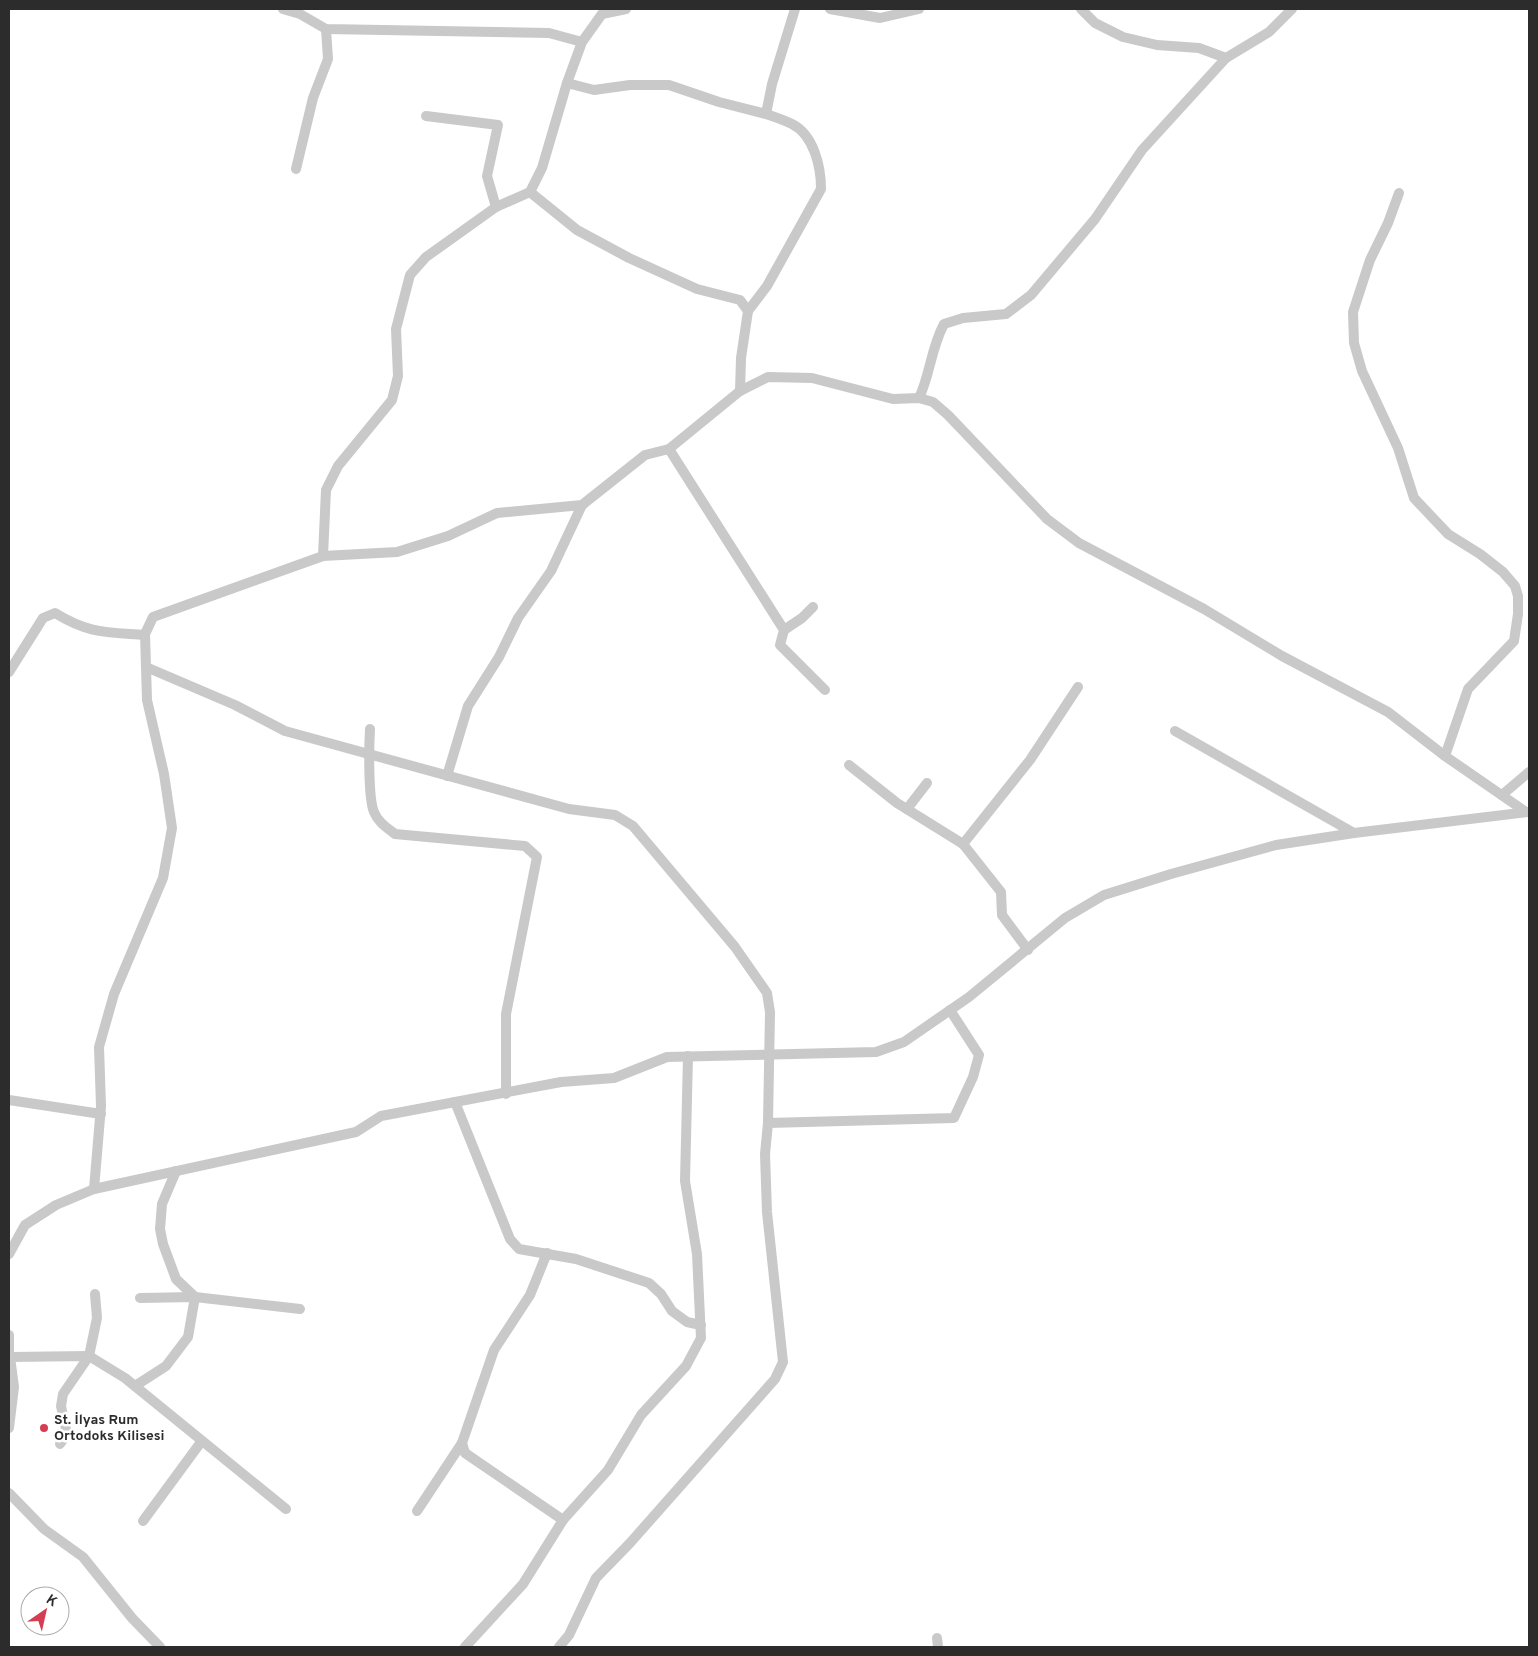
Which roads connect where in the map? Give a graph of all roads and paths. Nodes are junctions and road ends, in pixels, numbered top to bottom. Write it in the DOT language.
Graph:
graph roads {
  1 [pos="282,9"];
  2 [pos="626,9"];
  3 [pos="796,9"];
  4 [pos="830,9"];
  5 [pos="919,9"];
  6 [pos="1081,9"];
  7 [pos="1292,9"];
  8 [pos="301,11"];
  9 [pos="326,29"];
  10 [pos="582,42"];
  11 [pos="1226,58"];
  12 [pos="567,83"];
  13 [pos="766,114"];
  14 [pos="426,116"];
  15 [pos="296,168"];
  16 [pos="530,192"];
  17 [pos="1398,193"];
  18 [pos="496,207"];
  19 [pos="748,311"];
  20 [pos="740,390"];
  21 [pos="919,398"];
  22 [pos="669,450"];
  23 [pos="582,505"];
  24 [pos="323,556"];
  25 [pos="813,607"];
  26 [pos="784,630"];
  27 [pos="145,635"];
  28 [pos="146,667"];
  29 [pos="9,672"];
  30 [pos="1078,687"];
  31 [pos="825,690"];
  32 [pos="370,729"];
  33 [pos="1175,731"];
  34 [pos="369,755"];
  35 [pos="1445,756"];
  36 [pos="849,765"];
  37 [pos="1529,772"];
  38 [pos="447,776"];
  39 [pos="927,783"];
  40 [pos="1502,795"];
  41 [pos="907,809"];
  42 [pos="1528,812"];
  43 [pos="1354,833"];
  44 [pos="963,844"];
  45 [pos="1028,950"];
  46 [pos="950,1010"];
  47 [pos="768,1055"];
  48 [pos="688,1056"];
  49 [pos="506,1094"];
  50 [pos="9,1100"];
  51 [pos="455,1102"];
  52 [pos="101,1114"];
  53 [pos="768,1123"];
  54 [pos="176,1171"];
  55 [pos="94,1189"];
  56 [pos="547,1253"];
  57 [pos="9,1254"];
  58 [pos="94,1294"];
  59 [pos="140,1298"];
  60 [pos="195,1298"];
  61 [pos="300,1308"];
  62 [pos="701,1325"];
  63 [pos="9,1335"];
  64 [pos="88,1356"];
  65 [pos="10,1358"];
  66 [pos="135,1386"];
  67 [pos="9,1428"];
  68 [pos="201,1442"];
  69 [pos="462,1443"];
  70 [pos="60,1444"];
  71 [pos="9,1493"];
  72 [pos="286,1509"];
  73 [pos="417,1511"];
  74 [pos="143,1520"];
  75 [pos="562,1520"];
  76 [pos="160,1647"];
  77 [pos="464,1647"];
  78 [pos="559,1647"];
  1 -- 8 [label="street"];
  2 -- 10 [label="street"];
  3 -- 13 [label="street"];
  4 -- 5 [label="street"];
  6 -- 11 [label="street"];
  7 -- 11 [label="street"];
  8 -- 9 [label="street"];
  9 -- 10 [label="street"];
  9 -- 15 [label="street"];
  10 -- 12 [label="street"];
  11 -- 21 [label="street"];
  12 -- 13 [label="street"];
  12 -- 16 [label="street"];
  13 -- 19 [label="street"];
  14 -- 18 [label="street"];
  16 -- 18 [label="street"];
  16 -- 19 [label="street"];
  17 -- 35 [label="street"];
  18 -- 24 [label="street"];
  19 -- 20 [label="street"];
  20 -- 21 [label="street"];
  20 -- 22 [label="street"];
  21 -- 35 [label="street"];
  22 -- 23 [label="street"];
  22 -- 26 [label="street"];
  23 -- 24 [label="street"];
  23 -- 38 [label="street"];
  24 -- 27 [label="street"];
  25 -- 26 [label="street"];
  26 -- 31 [label="street"];
  27 -- 28 [label="street"];
  27 -- 29 [label="street"];
  28 -- 34 [label="street"];
  28 -- 52 [label="street"];
  30 -- 44 [label="street"];
  32 -- 34 [label="street"];
  33 -- 43 [label="street"];
  34 -- 38 [label="street"];
  34 -- 49 [label="street"];
  35 -- 40 [label="street"];
  36 -- 41 [label="street"];
  37 -- 40 [label="street"];
  38 -- 47 [label="street"];
  39 -- 41 [label="street"];
  40 -- 42 [label="street"];
  41 -- 44 [label="street"];
  42 -- 43 [label="street"];
  43 -- 45 [label="street"];
  44 -- 45 [label="street"];
  45 -- 46 [label="street"];
  46 -- 47 [label="street"];
  46 -- 53 [label="street"];
  47 -- 48 [label="street"];
  47 -- 53 [label="street"];
  48 -- 49 [label="street"];
  48 -- 62 [label="street"];
  49 -- 51 [label="street"];
  50 -- 52 [label="street"];
  51 -- 54 [label="street"];
  51 -- 56 [label="street"];
  52 -- 55 [label="street"];
  53 -- 78 [label="street"];
  54 -- 55 [label="street"];
  54 -- 60 [label="street"];
  55 -- 57 [label="street"];
  56 -- 62 [label="street"];
  56 -- 69 [label="street"];
  58 -- 64 [label="street"];
  59 -- 60 [label="street"];
  60 -- 61 [label="street"];
  60 -- 66 [label="street"];
  62 -- 75 [label="street"];
  63 -- 65 [label="street"];
  64 -- 65 [label="street"];
  64 -- 66 [label="street"];
  64 -- 70 [label="street"];
  65 -- 67 [label="street"];
  66 -- 68 [label="street"];
  68 -- 72 [label="street"];
  68 -- 74 [label="street"];
  69 -- 73 [label="street"];
  69 -- 75 [label="street"];
  71 -- 76 [label="street"];
  75 -- 77 [label="street"];
}
